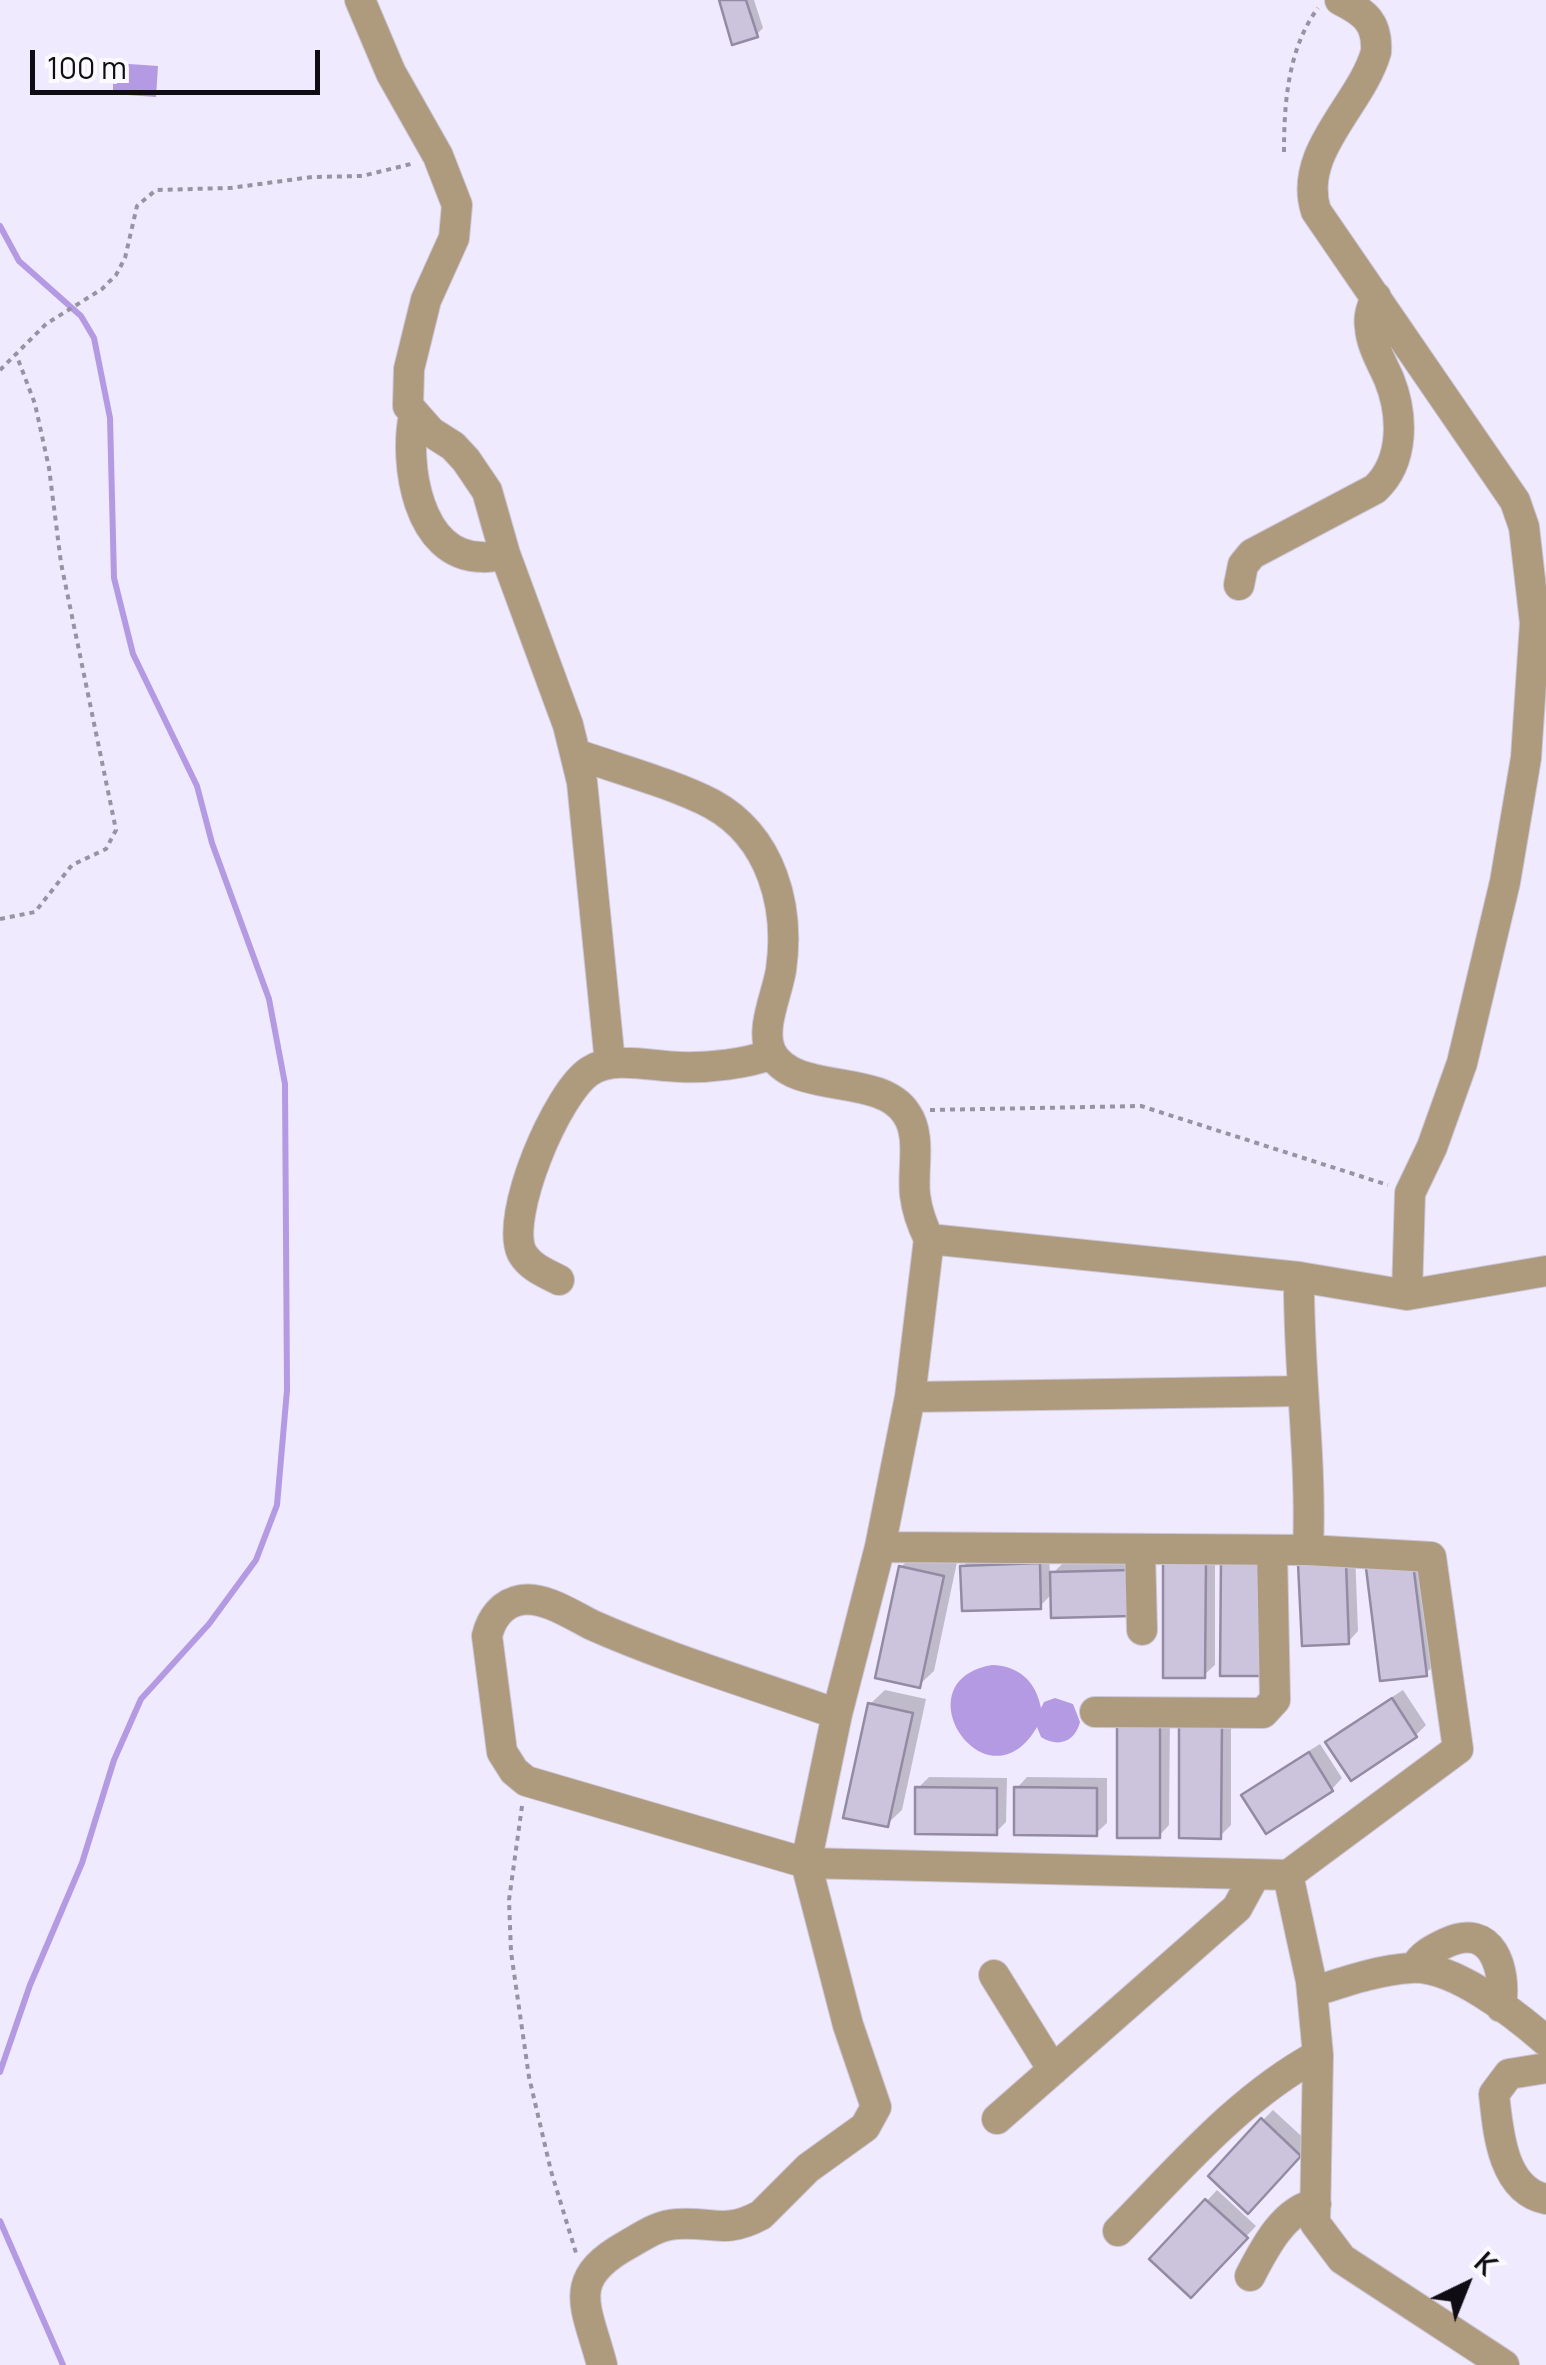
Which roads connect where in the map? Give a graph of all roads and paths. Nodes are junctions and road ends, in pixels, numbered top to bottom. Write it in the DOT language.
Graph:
graph roads {
  1 [pos="360,0"];
  2 [pos="1324,0"];
  3 [pos="1340,0"];
  4 [pos="1284,152"];
  5 [pos="438,156"];
  6 [pos="1376,297"];
  7 [pos="16,354"];
  8 [pos="0,370"];
  9 [pos="414,415"];
  10 [pos="506,554"];
  11 [pos="1238,585"];
  12 [pos="576,754"];
  13 [pos="0,918"];
  14 [pos="772,1054"];
  15 [pos="610,1063"];
  16 [pos="905,1111"];
  17 [pos="1410,1193"];
  18 [pos="929,1239"];
  19 [pos="1546,1271"];
  20 [pos="1299,1276"];
  21 [pos="559,1280"];
  22 [pos="1406,1295"];
  23 [pos="1303,1391"];
  24 [pos="910,1398"];
  25 [pos="880,1547"];
  26 [pos="1140,1550"];
  27 [pos="1272,1550"];
  28 [pos="1308,1550"];
  29 [pos="1142,1630"];
  30 [pos="1095,1712"];
  31 [pos="837,1714"];
  32 [pos="526,1781"];
  33 [pos="806,1863"];
  34 [pos="1255,1874"];
  35 [pos="1288,1876"];
  36 [pos="1415,1967"];
  37 [pos="994,1975"];
  38 [pos="1312,1992"];
  39 [pos="1501,2008"];
  40 [pos="1546,2041"];
  41 [pos="1318,2055"];
  42 [pos="1546,2068"];
  43 [pos="1053,2070"];
  44 [pos="997,2119"];
  45 [pos="1546,2200"];
  46 [pos="1316,2204"];
  47 [pos="1118,2231"];
  48 [pos="590,2273"];
  49 [pos="1250,2276"];
  50 [pos="602,2365"];
  51 [pos="1504,2365"];
  1 -- 5 [label="street"];
  2 -- 4 [label="path"];
  3 -- 6 [label="street"];
  5 -- 7 [label="path"];
  5 -- 9 [label="street"];
  6 -- 11 [label="street"];
  6 -- 17 [label="street"];
  7 -- 8 [label="path"];
  7 -- 13 [label="path"];
  9 -- 10 [label="street"];
  9 -- 10 [label="street"];
  10 -- 12 [label="street"];
  12 -- 14 [label="street"];
  12 -- 15 [label="street"];
  14 -- 15 [label="street"];
  14 -- 16 [label="street"];
  15 -- 21 [label="street"];
  16 -- 17 [label="path"];
  16 -- 18 [label="street"];
  17 -- 22 [label="street"];
  18 -- 20 [label="street"];
  18 -- 24 [label="street"];
  19 -- 22 [label="street"];
  20 -- 22 [label="street"];
  20 -- 23 [label="street"];
  23 -- 24 [label="street"];
  23 -- 28 [label="street"];
  24 -- 25 [label="street"];
  25 -- 26 [label="street"];
  25 -- 31 [label="street"];
  26 -- 27 [label="street"];
  26 -- 29 [label="street"];
  27 -- 28 [label="street"];
  27 -- 30 [label="street"];
  28 -- 35 [label="street"];
  31 -- 32 [label="street"];
  31 -- 33 [label="street"];
  32 -- 33 [label="street"];
  32 -- 48 [label="path"];
  33 -- 34 [label="street"];
  33 -- 48 [label="street"];
  34 -- 35 [label="street"];
  34 -- 43 [label="street"];
  35 -- 38 [label="street"];
  36 -- 38 [label="street"];
  36 -- 39 [label="street"];
  36 -- 39 [label="street"];
  37 -- 43 [label="street"];
  38 -- 41 [label="street"];
  39 -- 40 [label="street"];
  41 -- 46 [label="street"];
  41 -- 47 [label="street"];
  42 -- 45 [label="street"];
  43 -- 44 [label="street"];
  46 -- 49 [label="street"];
  46 -- 51 [label="street"];
  48 -- 50 [label="street"];
}
